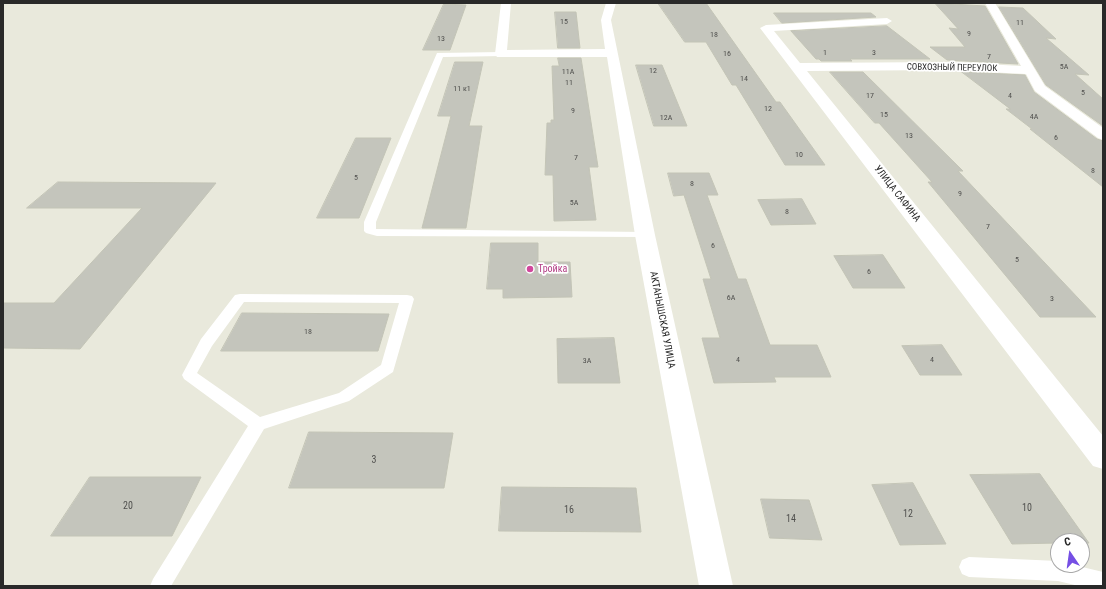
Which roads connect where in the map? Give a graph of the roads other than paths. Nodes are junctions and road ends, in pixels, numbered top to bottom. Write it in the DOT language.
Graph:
graph roads {
  1 [pos="506,3"];
  2 [pos="611,3"];
  3 [pos="990,3"];
  4 [pos="887,21"];
  5 [pos="613,53"];
  6 [pos="501,54"];
  7 [pos="796,67"];
  8 [pos="1030,70"];
  9 [pos="1103,135"];
  10 [pos="645,235"];
  11 [pos="258,424"];
  12 [pos="1103,456"];
  13 [pos="969,567"];
  14 [pos="1103,582"];
  15 [pos="160,586"];
  16 [pos="716,586"];
  1 -- 6 [label="street"];
  2 -- 5 [label="street, АКТАНЫШСКАЯ УЛИЦА"];
  3 -- 8 [label="street"];
  4 -- 7 [label="street, УЛИЦА САФИНА"];
  5 -- 6 [label="street"];
  5 -- 10 [label="street, АКТАНЫШСКАЯ УЛИЦА"];
  6 -- 10 [label="lane"];
  7 -- 8 [label="street, СОВХОЗНЫЙ ПЕРЕУЛОК"];
  7 -- 12 [label="street, УЛИЦА САФИНА"];
  8 -- 9 [label="street"];
  10 -- 16 [label="street, АКТАНЫШСКАЯ УЛИЦА"];
  11 -- 11 [label="lane"];
  11 -- 15 [label="lane"];
  13 -- 14 [label="lane"];
}
